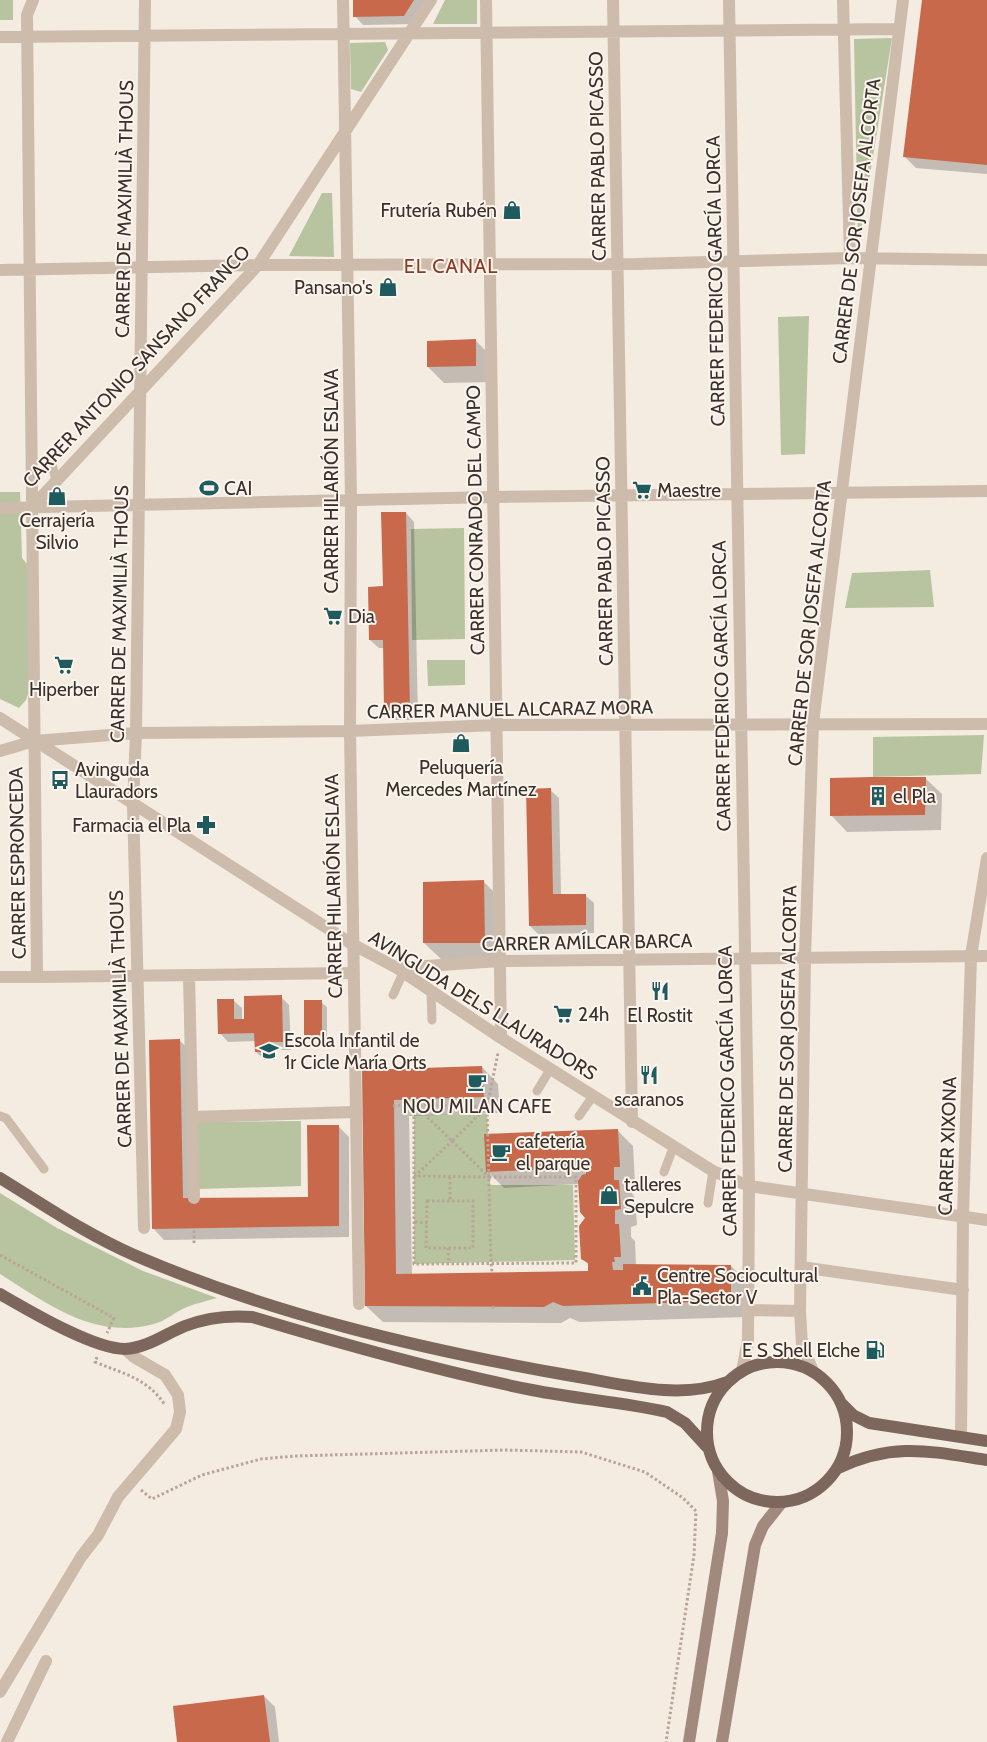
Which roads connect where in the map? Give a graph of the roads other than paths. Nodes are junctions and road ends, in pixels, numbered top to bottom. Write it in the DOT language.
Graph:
graph roads {
  1 [pos="33,0"];
  2 [pos="145,0"];
  3 [pos="343,0"];
  4 [pos="431,0"];
  5 [pos="486,0"];
  6 [pos="613,0"];
  7 [pos="729,0"];
  8 [pos="843,0"];
  9 [pos="903,0"];
  10 [pos="843,30"];
  11 [pos="899,30"];
  12 [pos="729,31"];
  13 [pos="614,32"];
  14 [pos="343,33"];
  15 [pos="486,33"];
  16 [pos="409,34"];
  17 [pos="145,36"];
  18 [pos="0,37"];
  19 [pos="27,37"];
  20 [pos="345,133"];
  21 [pos="850,258"];
  22 [pos="870,260"];
  23 [pos="987,260"];
  24 [pos="733,262"];
  25 [pos="490,264"];
  26 [pos="618,264"];
  27 [pos="258,265"];
  28 [pos="142,266"];
  29 [pos="347,266"];
  30 [pos="30,269"];
  31 [pos="0,270"];
  32 [pos="140,391"];
  33 [pos="52,464"];
  34 [pos="56,482"];
  35 [pos="987,491"];
  36 [pos="842,493"];
  37 [pos="737,495"];
  38 [pos="622,496"];
  39 [pos="493,497"];
  40 [pos="351,500"];
  41 [pos="139,504"];
  42 [pos="32,507"];
  43 [pos="0,508"];
  44 [pos="0,718"];
  45 [pos="741,723"];
  46 [pos="813,723"];
  47 [pos="497,724"];
  48 [pos="626,724"];
  49 [pos="987,724"];
  50 [pos="350,731"];
  51 [pos="136,733"];
  52 [pos="34,742"];
  53 [pos="0,751"];
  54 [pos="134,804"];
  55 [pos="987,858"];
  56 [pos="352,944"];
  57 [pos="971,956"];
  58 [pos="987,956"];
  59 [pos="805,957"];
  60 [pos="744,958"];
  61 [pos="630,960"];
  62 [pos="500,961"];
  63 [pos="400,970"];
  64 [pos="353,973"];
  65 [pos="189,975"];
  66 [pos="138,976"];
  67 [pos="38,977"];
  68 [pos="0,978"];
  69 [pos="431,991"];
  70 [pos="393,995"];
  71 [pos="432,1020"];
  72 [pos="501,1038"];
  73 [pos="551,1068"];
  74 [pos="537,1091"];
  75 [pos="593,1096"];
  76 [pos="356,1112"];
  77 [pos="0,1116"];
  78 [pos="579,1116"];
  79 [pos="193,1117"];
  80 [pos="632,1122"];
  81 [pos="674,1148"];
  82 [pos="44,1169"];
  83 [pos="664,1172"];
  84 [pos="713,1172"];
  85 [pos="0,1178"];
  86 [pos="748,1186"];
  87 [pos="803,1195"];
  88 [pos="194,1198"];
  89 [pos="708,1203"];
  90 [pos="963,1216"];
  91 [pos="987,1220"];
  92 [pos="144,1228"];
  93 [pos="802,1267"];
  94 [pos="963,1290"];
  95 [pos="0,1294"];
  96 [pos="359,1304"];
  97 [pos="748,1310"];
  98 [pos="800,1311"];
  99 [pos="125,1348"];
  100 [pos="742,1371"];
  101 [pos="813,1371"];
  102 [pos="727,1382"];
  103 [pos="841,1403"];
  104 [pos="961,1437"];
  105 [pos="987,1441"];
  106 [pos="708,1447"];
  107 [pos="987,1460"];
  108 [pos="838,1468"];
  109 [pos="718,1471"];
  110 [pos="782,1502"];
  111 [pos="46,1661"];
  112 [pos="0,1692"];
  113 [pos="7,1742"];
  114 [pos="689,1742"];
  115 [pos="722,1742"];
  1 -- 19 [label="street, CARRER ESPRONCEDA"];
  2 -- 17 [label="street, CARRER DE MAXIMILIÀ THOUS"];
  3 -- 14 [label="street, CARRER HILARIÓN ESLAVA"];
  4 -- 16 [label="street, CARRER ANTONIO SANSANO FRANCO"];
  5 -- 15 [label="street, CARRER CONRADO DEL CAMPO"];
  6 -- 13 [label="street, CARRER PABLO PICASSO"];
  7 -- 12 [label="street, CARRER FEDERICO GARCÍA LORCA"];
  8 -- 10 [label="street"];
  9 -- 11 [label="street, CARRER DE SOR JOSEFA ALCORTA"];
  10 -- 11 [label="street"];
  10 -- 12 [label="street"];
  10 -- 21 [label="street"];
  11 -- 22 [label="street, CARRER DE SOR JOSEFA ALCORTA"];
  12 -- 13 [label="street"];
  12 -- 24 [label="street, CARRER FEDERICO GARCÍA LORCA"];
  13 -- 15 [label="street"];
  13 -- 26 [label="street, CARRER PABLO PICASSO"];
  14 -- 16 [label="street"];
  14 -- 17 [label="street"];
  14 -- 20 [label="street, CARRER HILARIÓN ESLAVA"];
  15 -- 16 [label="street"];
  15 -- 25 [label="street, CARRER CONRADO DEL CAMPO"];
  16 -- 20 [label="street, CARRER ANTONIO SANSANO FRANCO"];
  17 -- 19 [label="street"];
  17 -- 28 [label="street, CARRER DE MAXIMILIÀ THOUS"];
  18 -- 19 [label="street"];
  19 -- 30 [label="street, CARRER ESPRONCEDA"];
  20 -- 27 [label="street, CARRER ANTONIO SANSANO FRANCO"];
  20 -- 29 [label="street, CARRER HILARIÓN ESLAVA"];
  21 -- 22 [label="street"];
  21 -- 24 [label="street"];
  22 -- 23 [label="street"];
  22 -- 36 [label="street, CARRER DE SOR JOSEFA ALCORTA"];
  24 -- 26 [label="street"];
  24 -- 37 [label="street, CARRER FEDERICO GARCÍA LORCA"];
  25 -- 26 [label="street"];
  25 -- 29 [label="street"];
  25 -- 39 [label="street, CARRER CONRADO DEL CAMPO"];
  26 -- 38 [label="street, CARRER PABLO PICASSO"];
  27 -- 28 [label="street"];
  27 -- 29 [label="street"];
  27 -- 32 [label="street, CARRER ANTONIO SANSANO FRANCO"];
  28 -- 30 [label="street"];
  28 -- 32 [label="street, CARRER DE MAXIMILIÀ THOUS"];
  29 -- 40 [label="street, CARRER HILARIÓN ESLAVA"];
  30 -- 31 [label="street"];
  30 -- 42 [label="street, CARRER ESPRONCEDA"];
  32 -- 34 [label="street, CARRER ANTONIO SANSANO FRANCO"];
  32 -- 41 [label="street, CARRER DE MAXIMILIÀ THOUS"];
  33 -- 34 [label="lane"];
  34 -- 42 [label="street, CARRER ANTONIO SANSANO FRANCO"];
  35 -- 36 [label="street"];
  36 -- 37 [label="street"];
  36 -- 46 [label="street, CARRER DE SOR JOSEFA ALCORTA"];
  37 -- 38 [label="street"];
  37 -- 45 [label="street, CARRER FEDERICO GARCÍA LORCA"];
  38 -- 39 [label="street"];
  38 -- 48 [label="street, CARRER PABLO PICASSO"];
  39 -- 40 [label="street"];
  39 -- 47 [label="street, CARRER CONRADO DEL CAMPO"];
  40 -- 41 [label="street"];
  40 -- 50 [label="street, CARRER HILARIÓN ESLAVA"];
  41 -- 42 [label="street"];
  41 -- 51 [label="street, CARRER DE MAXIMILIÀ THOUS"];
  42 -- 43 [label="street"];
  42 -- 52 [label="street, CARRER ESPRONCEDA"];
  44 -- 52 [label="street, AVINGUDA DELS LLAURADORS"];
  45 -- 46 [label="street, CARRER MANUEL ALCARAZ MORA"];
  45 -- 48 [label="street, CARRER MANUEL ALCARAZ MORA"];
  45 -- 60 [label="street, CARRER FEDERICO GARCÍA LORCA"];
  46 -- 49 [label="street, CARRER MANUEL ALCARAZ MORA"];
  46 -- 59 [label="street, CARRER DE SOR JOSEFA ALCORTA"];
  47 -- 48 [label="street, CARRER MANUEL ALCARAZ MORA"];
  47 -- 50 [label="street, CARRER MANUEL ALCARAZ MORA"];
  47 -- 62 [label="street, CARRER CONRADO DEL CAMPO"];
  48 -- 61 [label="street, CARRER PABLO PICASSO"];
  50 -- 51 [label="street, CARRER MANUEL ALCARAZ MORA"];
  50 -- 56 [label="street, CARRER HILARIÓN ESLAVA"];
  51 -- 52 [label="street, CARRER MANUEL ALCARAZ MORA"];
  51 -- 54 [label="street, CARRER DE MAXIMILIÀ THOUS"];
  52 -- 53 [label="street, CARRER MANUEL ALCARAZ MORA"];
  52 -- 54 [label="street, AVINGUDA DELS LLAURADORS"];
  52 -- 67 [label="street, CARRER ESPRONCEDA"];
  54 -- 56 [label="street, AVINGUDA DELS LLAURADORS"];
  54 -- 66 [label="street, CARRER DE MAXIMILIÀ THOUS"];
  55 -- 57 [label="street, CARRER XIXONA"];
  56 -- 63 [label="street, AVINGUDA DELS LLAURADORS"];
  56 -- 64 [label="street, CARRER HILARIÓN ESLAVA"];
  57 -- 58 [label="street, CARRER AMÍLCAR BARCA"];
  57 -- 59 [label="street, CARRER AMÍLCAR BARCA"];
  57 -- 90 [label="street, CARRER XIXONA"];
  59 -- 60 [label="street, CARRER AMÍLCAR BARCA"];
  59 -- 87 [label="street, CARRER DE SOR JOSEFA ALCORTA"];
  60 -- 61 [label="street, CARRER AMÍLCAR BARCA"];
  60 -- 86 [label="street, CARRER FEDERICO GARCÍA LORCA"];
  61 -- 62 [label="street, CARRER AMÍLCAR BARCA"];
  61 -- 80 [label="street, CARRER PABLO PICASSO"];
  62 -- 63 [label="street, CARRER AMÍLCAR BARCA"];
  62 -- 72 [label="street, CARRER CONRADO DEL CAMPO"];
  63 -- 69 [label="street, AVINGUDA DELS LLAURADORS"];
  63 -- 70 [label="lane"];
  64 -- 65 [label="street"];
  64 -- 76 [label="street, CARRER HILARIÓN ESLAVA"];
  65 -- 66 [label="street"];
  65 -- 79 [label="street"];
  66 -- 67 [label="street"];
  66 -- 92 [label="street, CARRER DE MAXIMILIÀ THOUS"];
  67 -- 68 [label="street"];
  69 -- 71 [label="lane"];
  69 -- 72 [label="street, AVINGUDA DELS LLAURADORS"];
  72 -- 73 [label="street, AVINGUDA DELS LLAURADORS"];
  73 -- 74 [label="lane"];
  73 -- 75 [label="street, AVINGUDA DELS LLAURADORS"];
  75 -- 78 [label="lane"];
  75 -- 80 [label="street, AVINGUDA DELS LLAURADORS"];
  76 -- 79 [label="street"];
  76 -- 96 [label="street, CARRER HILARIÓN ESLAVA"];
  77 -- 82 [label="lane"];
  79 -- 88 [label="street"];
  80 -- 81 [label="street, AVINGUDA DELS LLAURADORS"];
  81 -- 83 [label="lane"];
  81 -- 84 [label="street, AVINGUDA DELS LLAURADORS"];
  84 -- 86 [label="street, AVINGUDA DELS LLAURADORS"];
  84 -- 89 [label="lane"];
  85 -- 102 [label="main road"];
  86 -- 87 [label="street, AVINGUDA DELS LLAURADORS"];
  86 -- 97 [label="street, CARRER FEDERICO GARCÍA LORCA"];
  87 -- 90 [label="street, AVINGUDA DELS LLAURADORS"];
  87 -- 93 [label="street, CARRER DE SOR JOSEFA ALCORTA"];
  90 -- 91 [label="street, AVINGUDA DELS LLAURADORS"];
  90 -- 94 [label="street, CARRER XIXONA"];
  93 -- 94 [label="street"];
  93 -- 98 [label="street, CARRER DE SOR JOSEFA ALCORTA"];
  94 -- 104 [label="street, CARRER XIXONA"];
  95 -- 99 [label="main road"];
  97 -- 98 [label="street"];
  97 -- 100 [label="street, CARRER FEDERICO GARCÍA LORCA"];
  98 -- 101 [label="street, CARRER DE SOR JOSEFA ALCORTA"];
  99 -- 106 [label="main road"];
  99 -- 112 [label="street"];
  100 -- 101 [label="main road"];
  100 -- 102 [label="main road"];
  101 -- 103 [label="main road"];
  102 -- 106 [label="main road"];
  103 -- 104 [label="main road"];
  103 -- 108 [label="main road"];
  104 -- 105 [label="main road"];
  106 -- 109 [label="main road"];
  107 -- 108 [label="main road"];
  108 -- 110 [label="main road"];
  109 -- 110 [label="main road"];
  109 -- 114 [label="main road"];
  110 -- 115 [label="main road"];
  111 -- 113 [label="street"];
}
